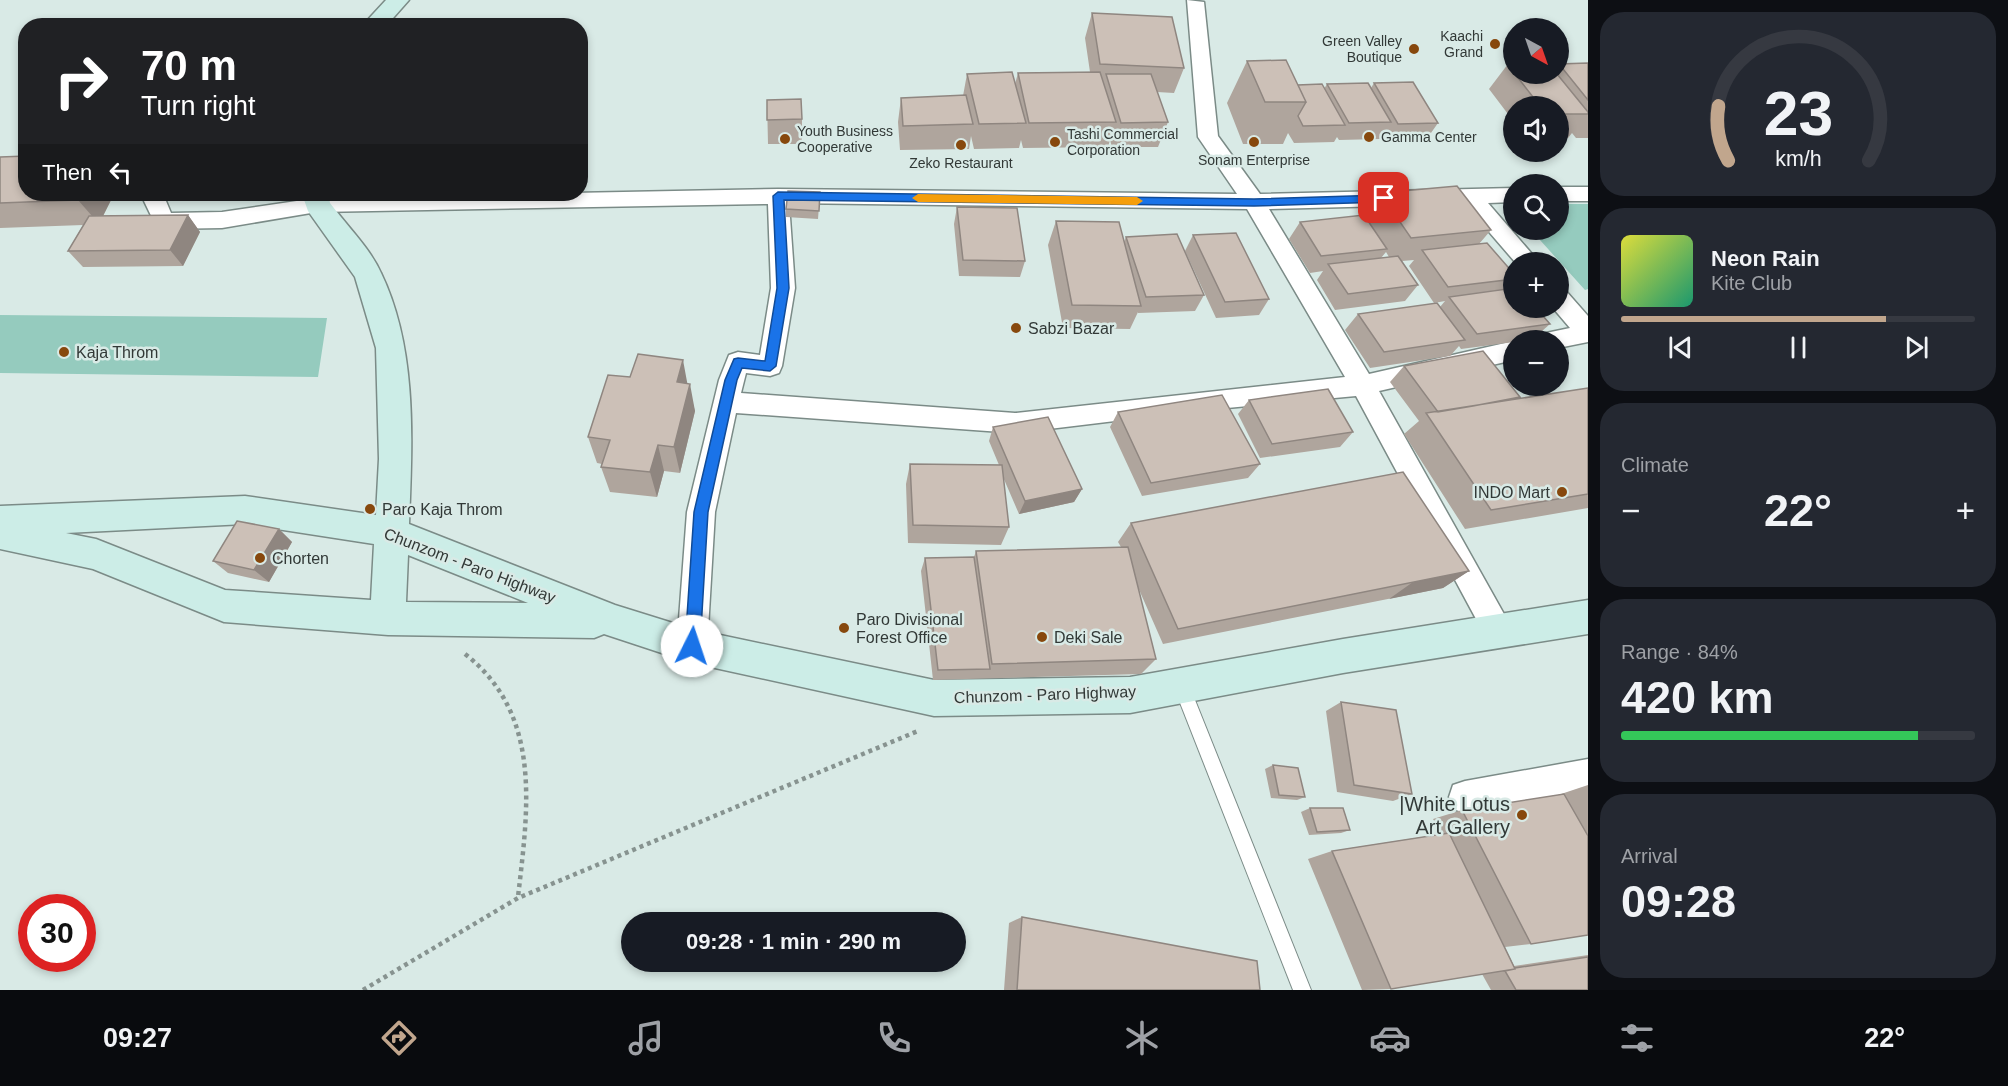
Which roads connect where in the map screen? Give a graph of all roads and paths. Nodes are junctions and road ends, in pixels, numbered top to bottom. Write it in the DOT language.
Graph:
graph roads {
  1 [pos="398,0"];
  2 [pos="1195,2"];
  3 [pos="381,18"];
  4 [pos="1569,194"];
  5 [pos="1588,194"];
  6 [pos="1470,195"];
  7 [pos="1503,195"];
  8 [pos="778,196"];
  9 [pos="588,197"];
  10 [pos="155,201"];
  11 [pos="307,201"];
  12 [pos="317,201"];
  13 [pos="1254,202"];
  14 [pos="1519,252"];
  15 [pos="1569,310"];
  16 [pos="1588,332"];
  17 [pos="1569,337"];
  18 [pos="1503,353"];
  19 [pos="1363,385"];
  20 [pos="726,402"];
  21 [pos="0,521"];
  22 [pos="393,533"];
  23 [pos="0,534"];
  24 [pos="1588,617"];
  25 [pos="388,618"];
  26 [pos="614,621"];
  27 [pos="1499,633"];
  28 [pos="692,646"];
  29 [pos="463,652"];
  30 [pos="1180,684"];
  31 [pos="934,698"];
  32 [pos="1588,775"];
  33 [pos="1466,797"];
  34 [pos="518,898"];
  35 [pos="363,990"];
  36 [pos="1302,990"];
  1 -- 3 [label="street"];
  2 -- 13 [label="street"];
  4 -- 5 [label="street"];
  6 -- 7 [label="street"];
  6 -- 13 [label="street"];
  6 -- 14 [label="street"];
  8 -- 9 [label="street"];
  8 -- 13 [label="street"];
  8 -- 20 [label="street"];
  10 -- 11 [label="street"];
  12 -- 22 [label="street"];
  13 -- 19 [label="street"];
  15 -- 16 [label="street"];
  16 -- 17 [label="street"];
  18 -- 19 [label="street"];
  19 -- 20 [label="street"];
  19 -- 27 [label="street"];
  20 -- 28 [label="street"];
  21 -- 22 [label="street, Chunzom - Paro Highway"];
  22 -- 25 [label="street"];
  22 -- 26 [label="street, Chunzom - Paro Highway"];
  23 -- 25 [label="street, Chunzom - Paro Highway"];
  24 -- 27 [label="street, Chunzom - Paro Highway"];
  25 -- 26 [label="street, Chunzom - Paro Highway"];
  26 -- 28 [label="street, Chunzom - Paro Highway"];
  27 -- 30 [label="street, Chunzom - Paro Highway"];
  28 -- 31 [label="street, Chunzom - Paro Highway"];
  29 -- 34 [label="path"];
  30 -- 31 [label="street, Chunzom - Paro Highway"];
  30 -- 36 [label="lane"];
  31 -- 34 [label="path"];
  32 -- 33 [label="street"];
  34 -- 35 [label="path"];
}
